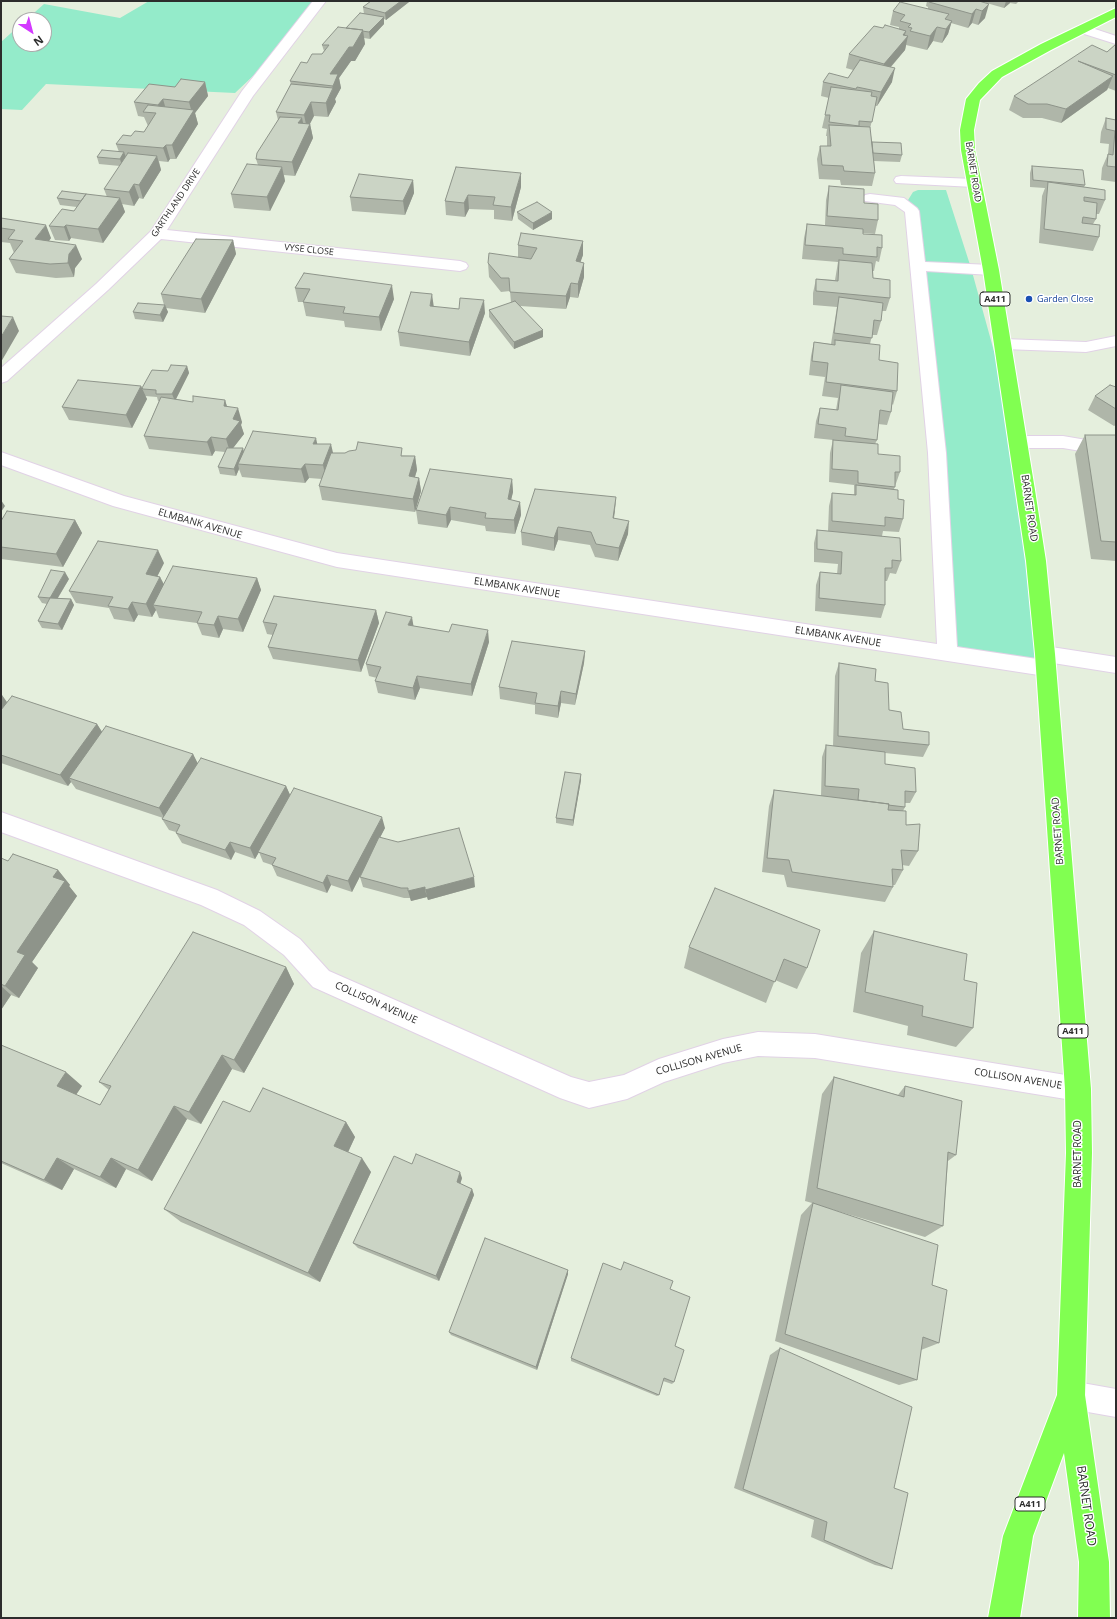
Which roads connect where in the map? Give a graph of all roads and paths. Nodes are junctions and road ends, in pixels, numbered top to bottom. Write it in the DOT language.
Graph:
graph roads {
  1 [pos="320,1"];
  2 [pos="1116,12"];
  3 [pos="1083,29"];
  4 [pos="1116,40"];
  5 [pos="901,180"];
  6 [pos="974,183"];
  7 [pos="870,198"];
  8 [pos="157,234"];
  9 [pos="460,266"];
  10 [pos="919,266"];
  11 [pos="991,270"];
  12 [pos="1116,341"];
  13 [pos="1003,344"];
  14 [pos="1,377"];
  15 [pos="1019,442"];
  16 [pos="1116,451"];
  17 [pos="1,458"];
  18 [pos="947,654"];
  19 [pos="1045,661"];
  20 [pos="1116,665"];
  21 [pos="1,822"];
  22 [pos="1078,1089"];
  23 [pos="1071,1395"];
  24 [pos="1116,1403"];
  25 [pos="1004,1618"];
  26 [pos="1094,1618"];
  1 -- 8 [label="street, GARTHLAND DRIVE"];
  2 -- 3 [label="main road, BARNET ROAD / A411"];
  3 -- 4 [label="street"];
  3 -- 6 [label="main road, BARNET ROAD / A411"];
  5 -- 6 [label="street"];
  6 -- 11 [label="main road, BARNET ROAD / A411"];
  7 -- 10 [label="street"];
  8 -- 9 [label="street, VYSE CLOSE"];
  8 -- 14 [label="street, GARTHLAND DRIVE"];
  10 -- 11 [label="street"];
  10 -- 18 [label="street"];
  11 -- 13 [label="main road, BARNET ROAD / A411"];
  12 -- 13 [label="street"];
  13 -- 15 [label="main road, BARNET ROAD / A411"];
  15 -- 16 [label="street"];
  15 -- 19 [label="main road, BARNET ROAD / A411"];
  17 -- 18 [label="street, ELMBANK AVENUE"];
  18 -- 19 [label="street, ELMBANK AVENUE"];
  19 -- 20 [label="street, ELMBANK AVENUE"];
  19 -- 22 [label="main road, BARNET ROAD / A411"];
  21 -- 22 [label="street, COLLISON AVENUE"];
  22 -- 23 [label="main road, BARNET ROAD / A411"];
  23 -- 24 [label="street"];
  23 -- 25 [label="main road, BARNET ROAD / A411"];
  23 -- 26 [label="main road, BARNET ROAD / A411"];
}
